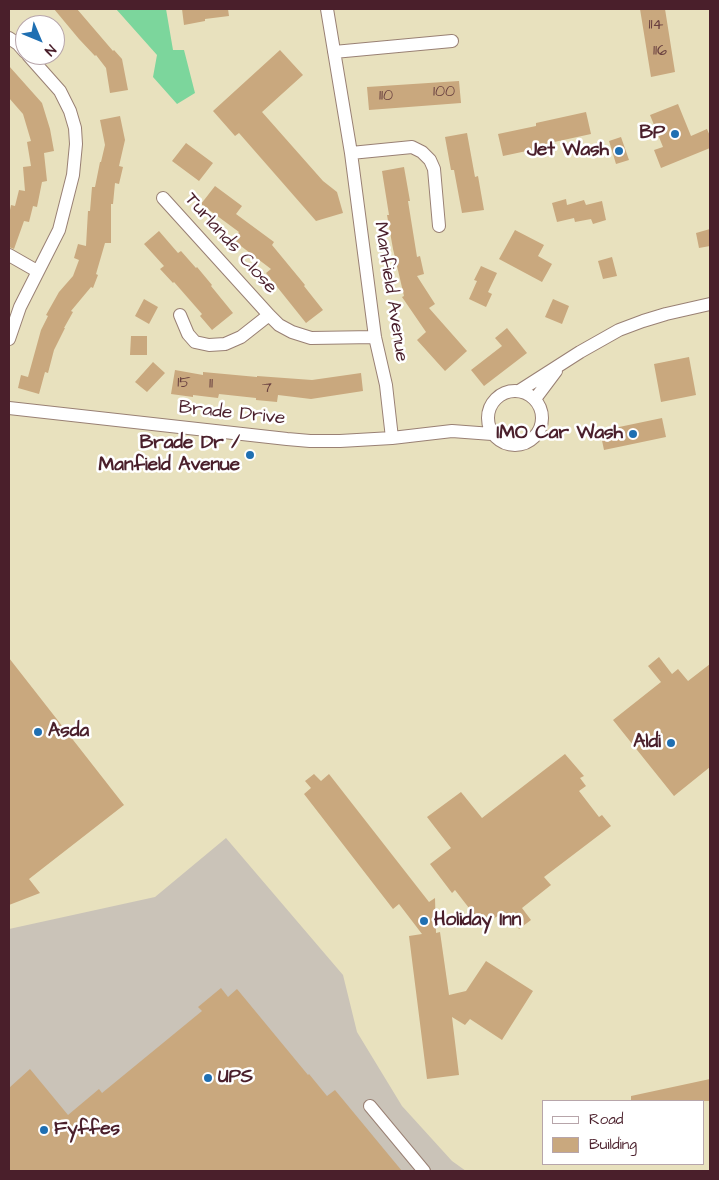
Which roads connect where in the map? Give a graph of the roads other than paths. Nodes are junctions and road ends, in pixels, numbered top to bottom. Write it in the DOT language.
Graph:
graph roads {
  1 [pos="327,9"];
  2 [pos="452,41"];
  3 [pos="334,52"];
  4 [pos="37,65"];
  5 [pos="351,153"];
  6 [pos="163,198"];
  7 [pos="439,226"];
  8 [pos="9,255"];
  9 [pos="37,271"];
  10 [pos="710,304"];
  11 [pos="180,315"];
  12 [pos="269,316"];
  13 [pos="375,336"];
  14 [pos="9,339"];
  15 [pos="560,365"];
  16 [pos="519,391"];
  17 [pos="534,399"];
  18 [pos="9,408"];
  19 [pos="487,419"];
  20 [pos="452,431"];
  21 [pos="492,434"];
  22 [pos="392,438"];
  23 [pos="370,1106"];
  24 [pos="424,1171"];
  1 -- 3 [label="street, Manfield Avenue"];
  2 -- 3 [label="street"];
  3 -- 5 [label="street, Manfield Avenue"];
  4 -- 9 [label="street"];
  5 -- 7 [label="street"];
  5 -- 13 [label="street, Manfield Avenue"];
  6 -- 12 [label="street, Turlands Close"];
  8 -- 9 [label="street"];
  9 -- 14 [label="street"];
  10 -- 15 [label="street"];
  11 -- 12 [label="street, Turlands Close"];
  12 -- 13 [label="street, Turlands Close"];
  13 -- 22 [label="street, Manfield Avenue"];
  15 -- 16 [label="street"];
  15 -- 17 [label="street"];
  16 -- 17 [label="street"];
  16 -- 19 [label="street"];
  17 -- 21 [label="street"];
  18 -- 22 [label="street, Brade Drive"];
  19 -- 20 [label="street, Brade Drive"];
  19 -- 21 [label="street"];
  20 -- 21 [label="street, Brade Drive"];
  20 -- 22 [label="street, Brade Drive"];
  23 -- 24 [label="street"];
}
